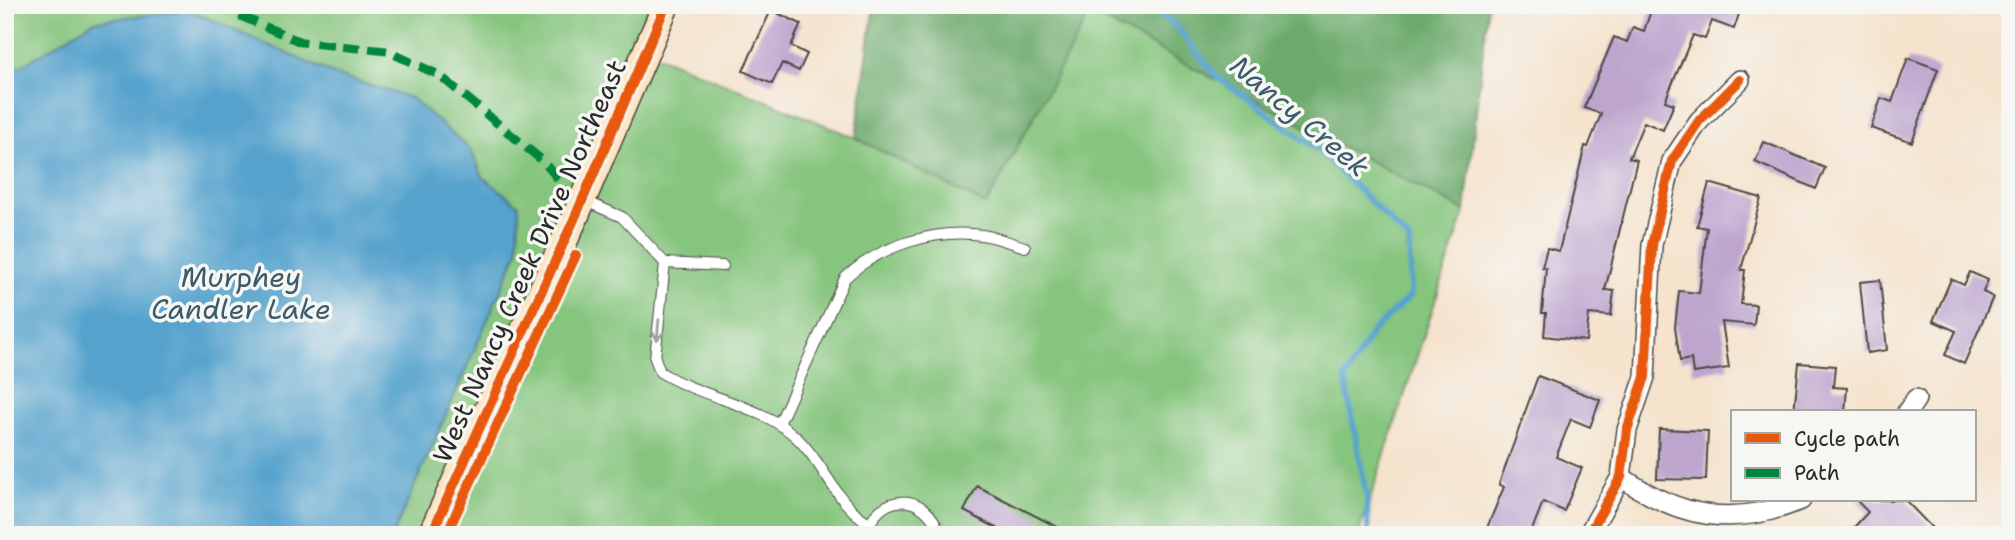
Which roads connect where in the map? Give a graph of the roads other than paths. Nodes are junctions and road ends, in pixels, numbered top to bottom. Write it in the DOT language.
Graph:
graph roads {
  1 [pos="666,5"];
  2 [pos="1740,80"];
  3 [pos="582,200"];
  4 [pos="1025,247"];
  5 [pos="665,262"];
  6 [pos="723,266"];
  7 [pos="779,424"];
  8 [pos="1620,477"];
  9 [pos="1796,502"];
  10 [pos="869,523"];
  11 [pos="431,535"];
  12 [pos="865,535"];
  13 [pos="940,535"];
  14 [pos="1588,535"];
  1 -- 3 [label="street, West Nancy Creek Drive Northeast"];
  2 -- 8 [label="street"];
  3 -- 5 [label="lane"];
  3 -- 11 [label="street, West Nancy Creek Drive Northeast"];
  4 -- 7 [label="lane"];
  5 -- 6 [label="lane"];
  5 -- 7 [label="lane, one-way"];
  7 -- 10 [label="lane"];
  8 -- 9 [label="street"];
  8 -- 14 [label="street"];
  10 -- 12 [label="lane"];
  10 -- 13 [label="lane"];
}
